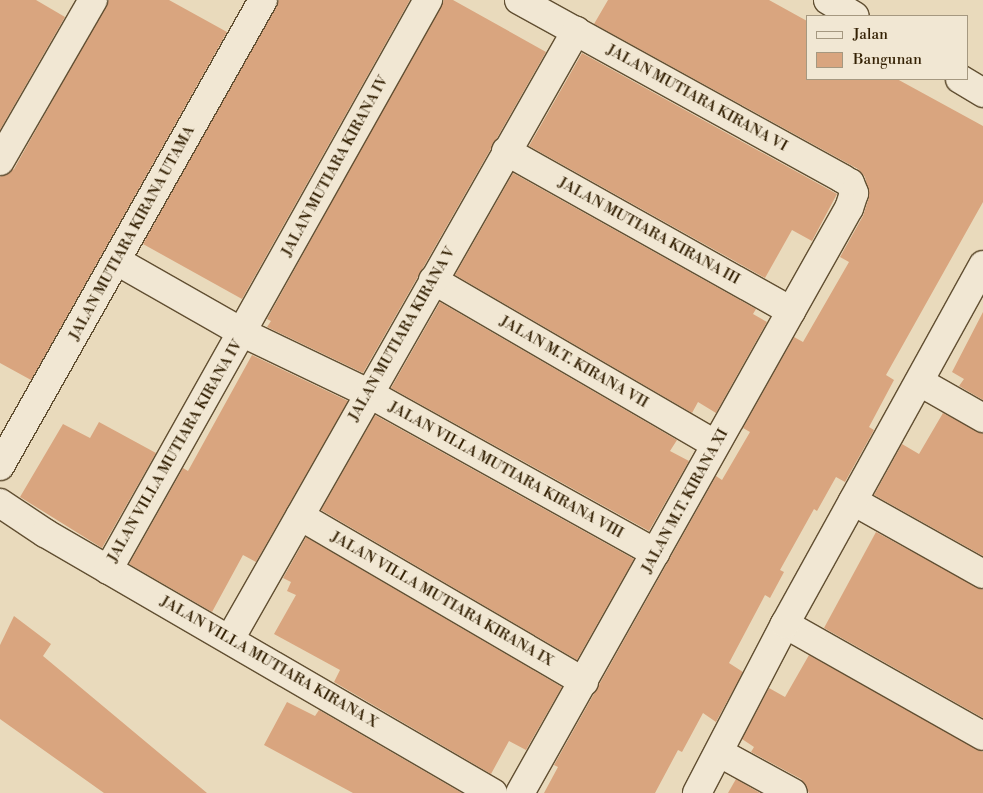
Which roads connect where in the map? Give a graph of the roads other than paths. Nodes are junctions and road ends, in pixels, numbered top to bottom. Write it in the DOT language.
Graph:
graph roads {
  1 [pos="93,0"];
  2 [pos="428,0"];
  3 [pos="519,0"];
  4 [pos="828,0"];
  5 [pos="252,4"];
  6 [pos="853,15"];
  7 [pos="576,31"];
  8 [pos="962,80"];
  9 [pos="983,93"];
  10 [pos="506,151"];
  11 [pos="0,161"];
  12 [pos="849,208"];
  13 [pos="117,261"];
  14 [pos="983,265"];
  15 [pos="433,280"];
  16 [pos="791,311"];
  17 [pos="243,333"];
  18 [pos="920,382"];
  19 [pos="368,393"];
  20 [pos="983,418"];
  21 [pos="715,444"];
  22 [pos="0,466"];
  23 [pos="853,501"];
  24 [pos="0,502"];
  25 [pos="300,516"];
  26 [pos="656,553"];
  27 [pos="108,570"];
  28 [pos="983,574"];
  29 [pos="786,624"];
  30 [pos="230,639"];
  31 [pos="584,682"];
  32 [pos="983,736"];
  33 [pos="720,753"];
  34 [pos="493,793"];
  35 [pos="520,793"];
  36 [pos="697,793"];
  37 [pos="793,793"];
  1 -- 11 [label="street"];
  2 -- 17 [label="street, JALAN MUTIARA KIRANA IV"];
  3 -- 7 [label="street, JALAN MUTIARA KIRANA VI"];
  4 -- 6 [label="street"];
  5 -- 13 [label="street, JALAN MUTIARA KIRANA UTAMA"];
  7 -- 10 [label="street, JALAN MUTIARA KIRANA V"];
  7 -- 12 [label="street, JALAN MUTIARA KIRANA VI"];
  8 -- 9 [label="street"];
  10 -- 15 [label="street, JALAN MUTIARA KIRANA V"];
  10 -- 16 [label="street, JALAN MUTIARA KIRANA III"];
  12 -- 16 [label="street, JALAN M.T. KIRANA XI"];
  13 -- 17 [label="street, JALAN VILLA MUTIARA KIRANA VIII"];
  13 -- 22 [label="street, JALAN MUTIARA KIRANA UTAMA"];
  14 -- 18 [label="street"];
  15 -- 19 [label="street, JALAN MUTIARA KIRANA V"];
  15 -- 21 [label="street, JALAN M.T. KIRANA VII"];
  16 -- 21 [label="street, JALAN M.T. KIRANA XI"];
  17 -- 19 [label="street, JALAN VILLA MUTIARA KIRANA VIII"];
  17 -- 27 [label="street, JALAN VILLA MUTIARA KIRANA IV"];
  18 -- 20 [label="street"];
  18 -- 23 [label="street"];
  19 -- 25 [label="street, JALAN MUTIARA KIRANA V"];
  19 -- 26 [label="street, JALAN VILLA MUTIARA KIRANA VIII"];
  21 -- 26 [label="street, JALAN M.T. KIRANA XI"];
  23 -- 28 [label="street"];
  23 -- 29 [label="street"];
  24 -- 27 [label="street, JALAN VILLA MUTIARA KIRANA X"];
  25 -- 30 [label="street, JALAN MUTIARA KIRANA V"];
  25 -- 31 [label="street, JALAN VILLA MUTIARA KIRANA IX"];
  26 -- 31 [label="street, JALAN M.T. KIRANA XI"];
  27 -- 30 [label="street, JALAN VILLA MUTIARA KIRANA X"];
  29 -- 32 [label="street"];
  29 -- 33 [label="street"];
  30 -- 34 [label="street, JALAN VILLA MUTIARA KIRANA X"];
  31 -- 35 [label="street, JALAN M.T. KIRANA XI"];
  33 -- 36 [label="street"];
  33 -- 37 [label="street"];
}
